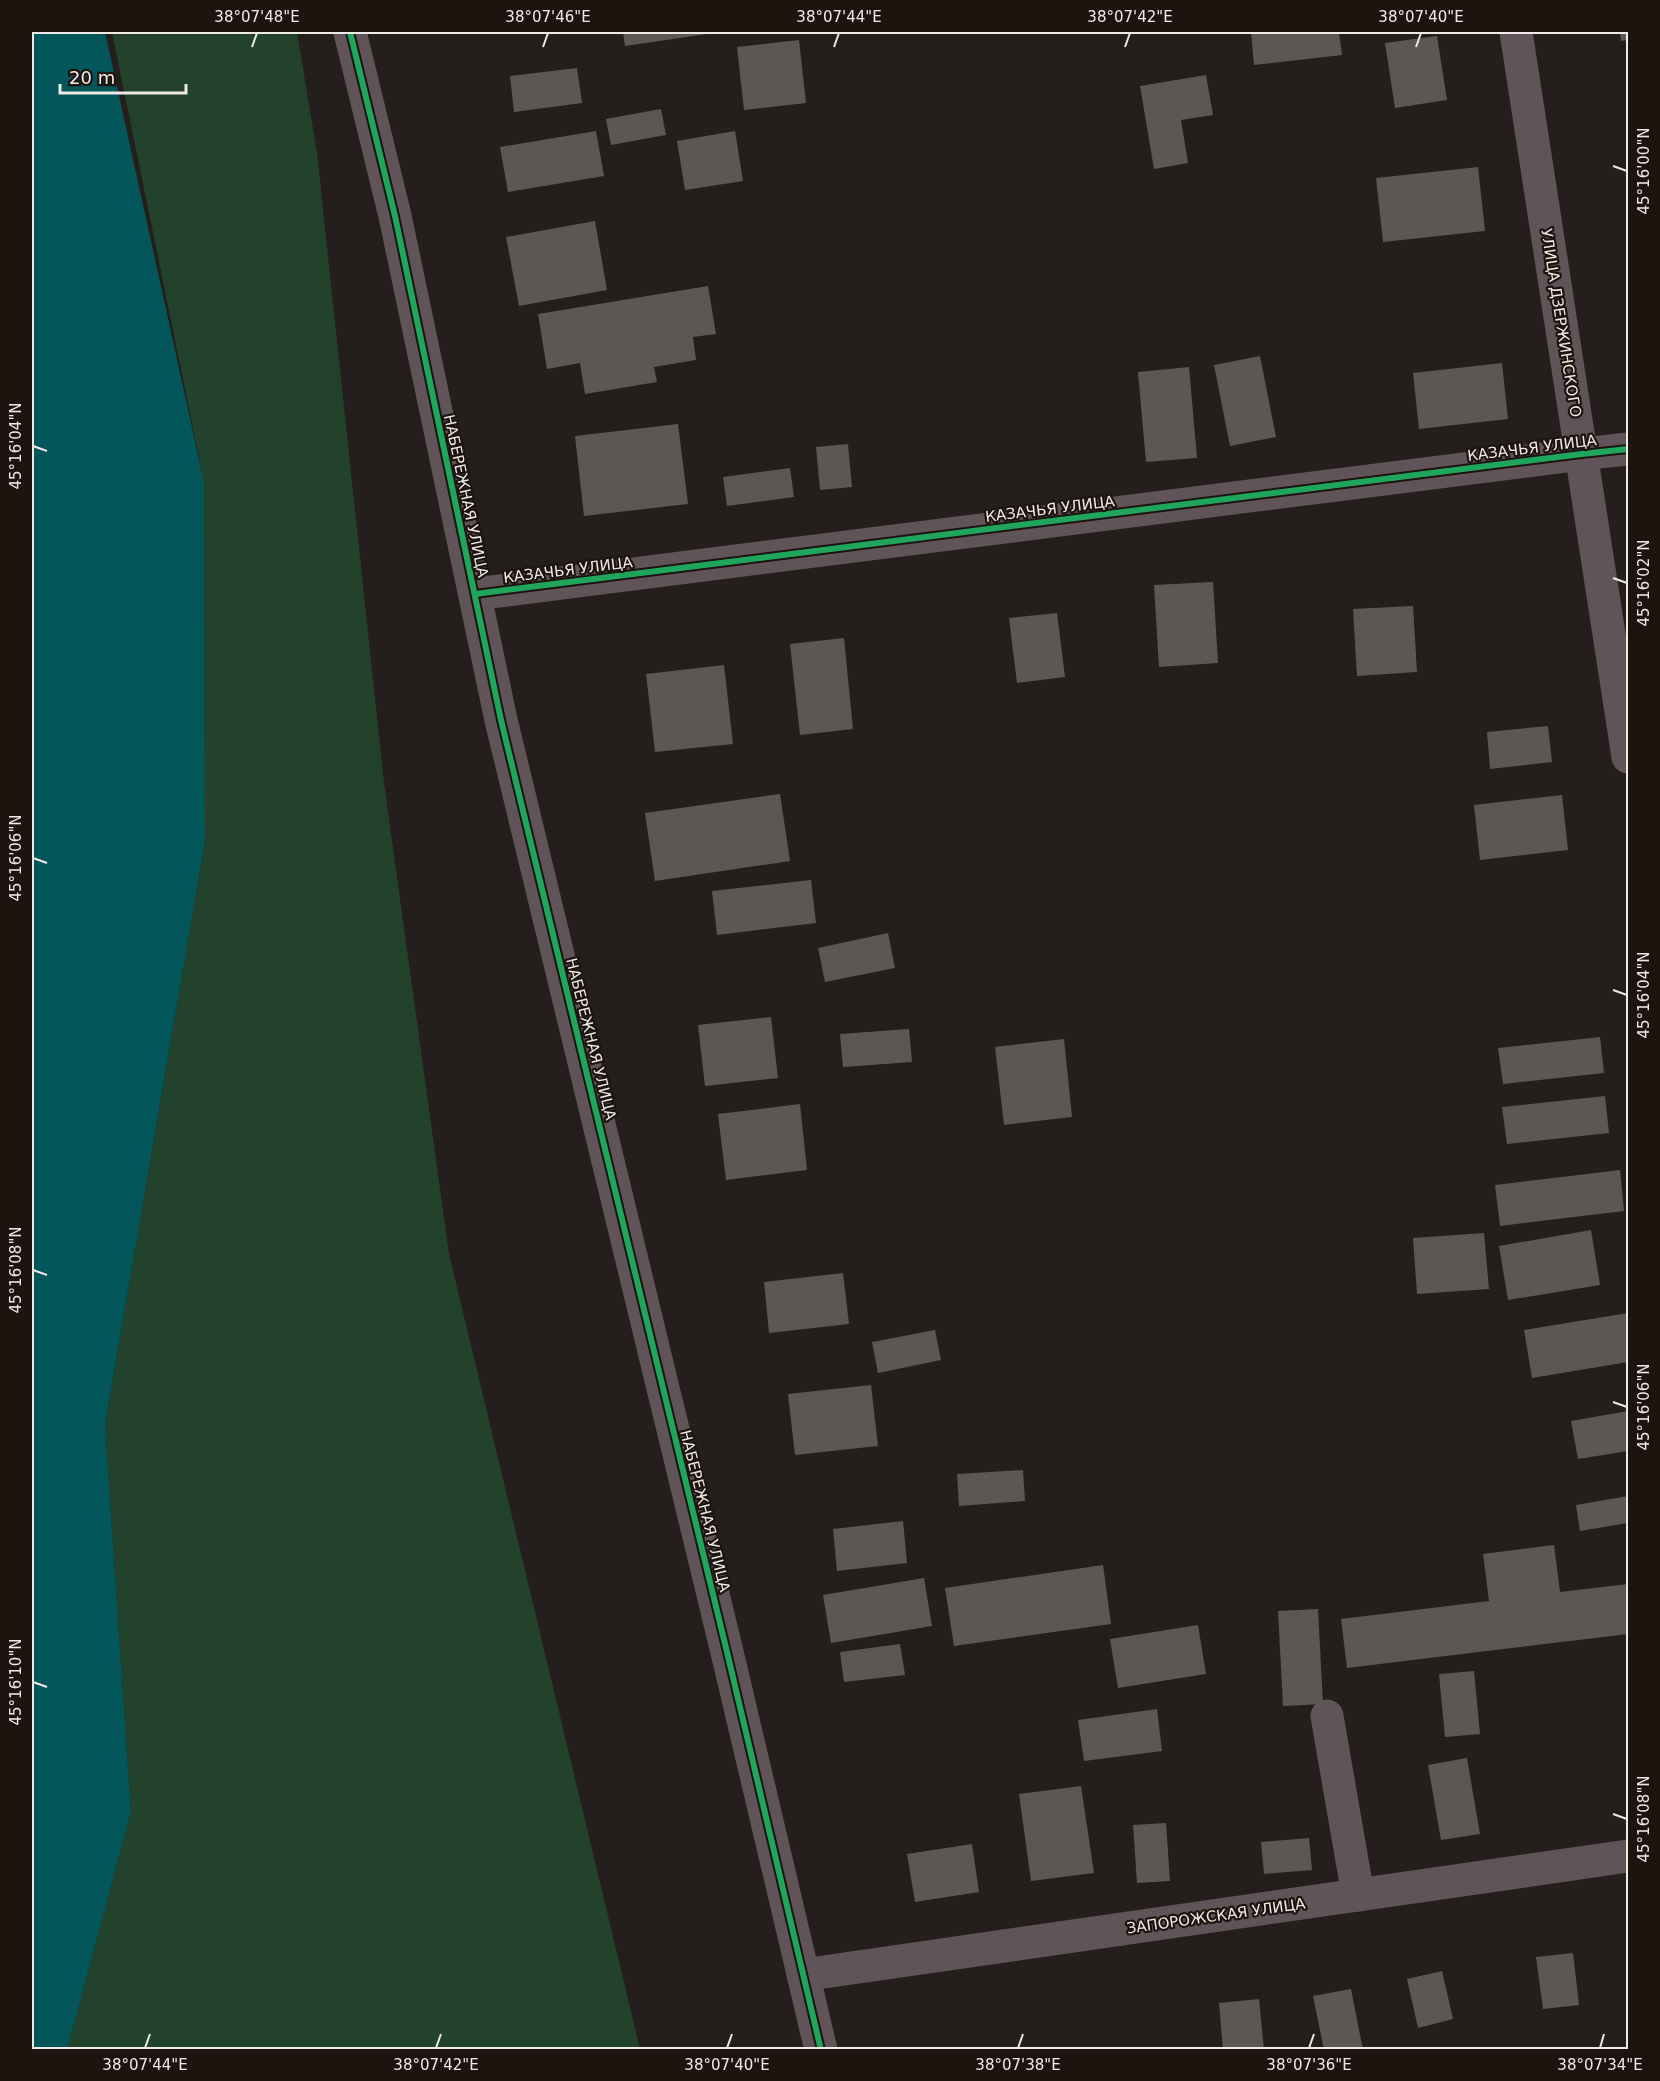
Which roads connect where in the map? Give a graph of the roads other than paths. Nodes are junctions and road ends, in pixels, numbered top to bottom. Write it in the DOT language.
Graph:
graph roads {
  1 [pos="350,32"];
  2 [pos="1516,32"];
  3 [pos="1629,449"];
  4 [pos="1581,454"];
  5 [pos="474,594"];
  6 [pos="1629,757"];
  7 [pos="1327,1716"];
  8 [pos="1629,1856"];
  9 [pos="1358,1896"];
  10 [pos="803,1975"];
  11 [pos="821,2049"];
  1 -- 5 [label="street, НАБЕРЕЖНАЯ УЛИЦА"];
  2 -- 4 [label="street, УЛИЦА ДЗЕРЖИНСКОГО"];
  3 -- 4 [label="street, КАЗАЧЬЯ УЛИЦА"];
  4 -- 5 [label="street, КАЗАЧЬЯ УЛИЦА"];
  4 -- 6 [label="street, УЛИЦА ДЗЕРЖИНСКОГО"];
  5 -- 10 [label="street, НАБЕРЕЖНАЯ УЛИЦА"];
  7 -- 9 [label="street"];
  8 -- 9 [label="street, ЗАПОРОЖСКАЯ УЛИЦА"];
  9 -- 10 [label="street, ЗАПОРОЖСКАЯ УЛИЦА"];
  10 -- 11 [label="street, НАБЕРЕЖНАЯ УЛИЦА"];
}
